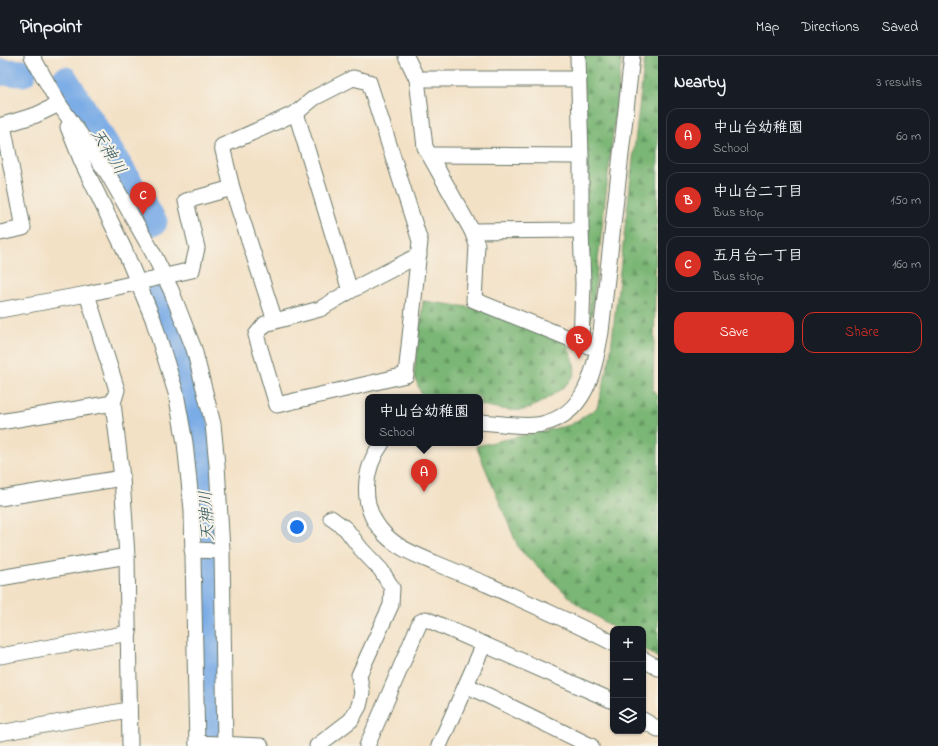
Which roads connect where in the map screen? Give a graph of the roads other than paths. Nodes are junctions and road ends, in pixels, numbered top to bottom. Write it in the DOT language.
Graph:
graph roads {
  1 [pos="32,56"];
  2 [pos="406,56"];
  3 [pos="578,56"];
  4 [pos="632,56"];
  5 [pos="417,79"];
  6 [pos="579,79"];
  7 [pos="59,104"];
  8 [pos="296,113"];
  9 [pos="1,126"];
  10 [pos="430,155"];
  11 [pos="581,156"];
  12 [pos="232,188"];
  13 [pos="581,230"];
  14 [pos="472,232"];
  15 [pos="0,233"];
  16 [pos="419,255"];
  17 [pos="165,276"];
  18 [pos="138,283"];
  19 [pos="350,291"];
  20 [pos="87,294"];
  21 [pos="0,310"];
  22 [pos="275,321"];
  23 [pos="581,343"];
  24 [pos="597,350"];
  25 [pos="113,403"];
  26 [pos="0,422"];
  27 [pos="483,422"];
  28 [pos="380,446"];
  29 [pos="122,478"];
  30 [pos="0,498"];
  31 [pos="331,518"];
  32 [pos="192,550"];
  33 [pos="222,551"];
  34 [pos="127,556"];
  35 [pos="0,578"];
  36 [pos="128,633"];
  37 [pos="610,642"];
  38 [pos="484,644"];
  39 [pos="0,656"];
  40 [pos="646,661"];
  41 [pos="658,668"];
  42 [pos="466,685"];
  43 [pos="610,700"];
  44 [pos="128,710"];
  45 [pos="646,722"];
  46 [pos="658,729"];
  47 [pos="0,733"];
  48 [pos="199,744"];
  49 [pos="223,745"];
  50 [pos="130,746"];
  51 [pos="261,746"];
  52 [pos="317,746"];
  53 [pos="367,746"];
  54 [pos="439,746"];
  55 [pos="591,746"];
  1 -- 7 [label="street"];
  2 -- 5 [label="street"];
  3 -- 6 [label="street"];
  4 -- 24 [label="street"];
  5 -- 6 [label="street"];
  5 -- 10 [label="street"];
  6 -- 11 [label="street"];
  7 -- 9 [label="street"];
  7 -- 17 [label="street"];
  7 -- 18 [label="street"];
  8 -- 12 [label="street"];
  8 -- 16 [label="street"];
  8 -- 19 [label="street"];
  9 -- 15 [label="street"];
  10 -- 11 [label="street"];
  10 -- 14 [label="street"];
  11 -- 13 [label="street"];
  12 -- 17 [label="street"];
  12 -- 22 [label="street"];
  13 -- 14 [label="street"];
  13 -- 23 [label="street"];
  14 -- 23 [label="street"];
  16 -- 19 [label="street"];
  16 -- 22 [label="street"];
  17 -- 18 [label="street"];
  17 -- 33 [label="street"];
  18 -- 20 [label="street"];
  18 -- 32 [label="street"];
  19 -- 22 [label="street"];
  20 -- 21 [label="street"];
  20 -- 25 [label="street"];
  23 -- 24 [label="street"];
  24 -- 27 [label="street"];
  25 -- 26 [label="street"];
  25 -- 29 [label="street"];
  28 -- 37 [label="street"];
  29 -- 30 [label="street"];
  29 -- 34 [label="street"];
  31 -- 52 [label="street"];
  32 -- 33 [label="street"];
  32 -- 48 [label="street"];
  33 -- 49 [label="street"];
  34 -- 35 [label="street"];
  34 -- 36 [label="street"];
  36 -- 39 [label="street"];
  36 -- 44 [label="street"];
  38 -- 42 [label="street"];
  38 -- 43 [label="street"];
  38 -- 53 [label="street"];
  40 -- 41 [label="street"];
  42 -- 54 [label="street"];
  42 -- 55 [label="street"];
  44 -- 47 [label="street"];
  44 -- 50 [label="street"];
  45 -- 46 [label="street"];
  48 -- 49 [label="street"];
  49 -- 51 [label="street"];
}
